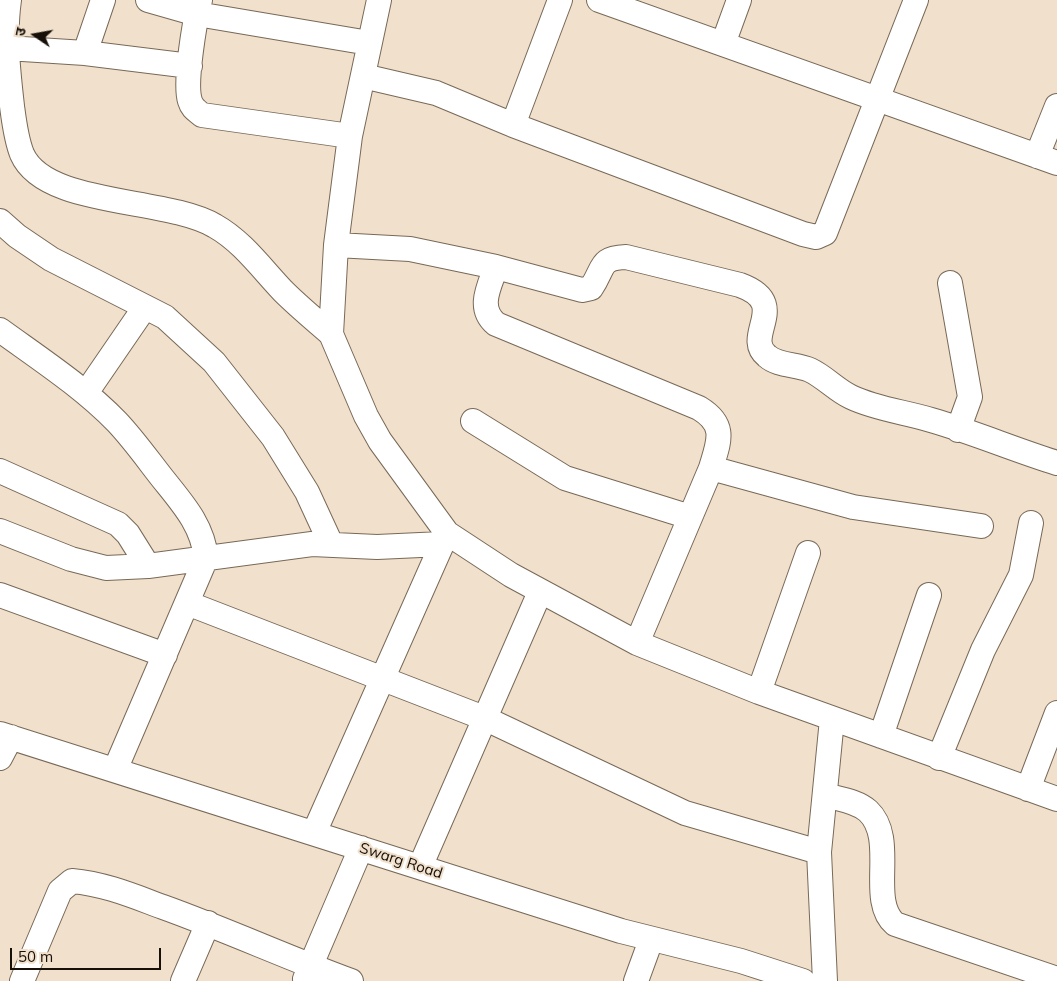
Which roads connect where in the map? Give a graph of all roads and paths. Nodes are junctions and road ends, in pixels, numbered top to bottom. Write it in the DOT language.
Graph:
graph roads {
  1 [pos="10,0"];
  2 [pos="103,0"];
  3 [pos="148,0"];
  4 [pos="379,0"];
  5 [pos="560,0"];
  6 [pos="599,0"];
  7 [pos="739,0"];
  8 [pos="916,0"];
  9 [pos="198,7"];
  10 [pos="369,43"];
  11 [pos="723,44"];
  12 [pos="7,48"];
  13 [pos="85,53"];
  14 [pos="190,66"];
  15 [pos="363,76"];
  16 [pos="878,99"];
  17 [pos="1057,106"];
  18 [pos="513,125"];
  19 [pos="350,136"];
  20 [pos="1047,159"];
  21 [pos="0,222"];
  22 [pos="336,245"];
  23 [pos="496,267"];
  24 [pos="950,283"];
  25 [pos="146,307"];
  26 [pos="0,330"];
  27 [pos="331,334"];
  28 [pos="86,393"];
  29 [pos="473,421"];
  30 [pos="958,430"];
  31 [pos="1057,463"];
  32 [pos="710,468"];
  33 [pos="0,470"];
  34 [pos="690,517"];
  35 [pos="1031,523"];
  36 [pos="981,526"];
  37 [pos="0,531"];
  38 [pos="444,538"];
  39 [pos="331,544"];
  40 [pos="808,552"];
  41 [pos="206,558"];
  42 [pos="148,566"];
  43 [pos="540,592"];
  44 [pos="930,595"];
  45 [pos="0,596"];
  46 [pos="187,603"];
  47 [pos="637,643"];
  48 [pos="165,655"];
  49 [pos="382,680"];
  50 [pos="760,692"];
  51 [pos="1057,713"];
  52 [pos="484,718"];
  53 [pos="832,719"];
  54 [pos="5,735"];
  55 [pos="881,736"];
  56 [pos="0,758"];
  57 [pos="939,758"];
  58 [pos="115,770"];
  59 [pos="1028,789"];
  60 [pos="825,795"];
  61 [pos="1057,799"];
  62 [pos="314,834"];
  63 [pos="361,848"];
  64 [pos="819,852"];
  65 [pos="420,867"];
  66 [pos="208,923"];
  67 [pos="651,940"];
  68 [pos="740,971"];
  69 [pos="307,974"];
  70 [pos="1056,978"];
  71 [pos="22,981"];
  72 [pos="183,981"];
  73 [pos="351,981"];
  74 [pos="636,981"];
  75 [pos="803,981"];
  76 [pos="825,981"];
  1 -- 12 [label="street"];
  2 -- 13 [label="street"];
  3 -- 9 [label="street"];
  4 -- 10 [label="street"];
  5 -- 18 [label="street"];
  6 -- 11 [label="street"];
  7 -- 11 [label="street"];
  8 -- 16 [label="street"];
  9 -- 10 [label="street"];
  9 -- 14 [label="street"];
  10 -- 15 [label="street"];
  11 -- 16 [label="street"];
  12 -- 13 [label="street"];
  12 -- 27 [label="street"];
  13 -- 14 [label="street"];
  14 -- 19 [label="street"];
  15 -- 18 [label="street"];
  15 -- 19 [label="street"];
  16 -- 18 [label="street"];
  16 -- 20 [label="street"];
  17 -- 20 [label="street"];
  19 -- 22 [label="street"];
  21 -- 25 [label="street"];
  22 -- 23 [label="street"];
  22 -- 27 [label="street"];
  23 -- 30 [label="street"];
  23 -- 32 [label="street"];
  24 -- 30 [label="street"];
  25 -- 28 [label="street"];
  25 -- 39 [label="street"];
  26 -- 28 [label="street"];
  27 -- 38 [label="street"];
  28 -- 41 [label="street"];
  29 -- 34 [label="street"];
  30 -- 31 [label="street"];
  32 -- 34 [label="street"];
  32 -- 36 [label="street"];
  33 -- 42 [label="street"];
  34 -- 47 [label="street"];
  35 -- 57 [label="street"];
  37 -- 42 [label="street"];
  38 -- 39 [label="street"];
  38 -- 43 [label="street"];
  38 -- 49 [label="street"];
  39 -- 41 [label="street"];
  40 -- 50 [label="street"];
  41 -- 42 [label="street"];
  41 -- 46 [label="street"];
  43 -- 47 [label="street"];
  43 -- 52 [label="street"];
  44 -- 55 [label="street"];
  45 -- 48 [label="street"];
  46 -- 48 [label="street"];
  46 -- 49 [label="street"];
  47 -- 50 [label="street"];
  48 -- 58 [label="street"];
  49 -- 52 [label="street"];
  49 -- 62 [label="street"];
  50 -- 53 [label="street"];
  51 -- 59 [label="street"];
  52 -- 64 [label="street"];
  52 -- 65 [label="street"];
  53 -- 55 [label="street"];
  53 -- 60 [label="street"];
  54 -- 56 [label="street"];
  54 -- 58 [label="street, Swarg Road"];
  55 -- 57 [label="street"];
  57 -- 59 [label="street"];
  58 -- 62 [label="street, Swarg Road"];
  59 -- 61 [label="street"];
  60 -- 64 [label="street"];
  60 -- 70 [label="street"];
  62 -- 63 [label="street, Swarg Road"];
  63 -- 65 [label="street, Swarg Road"];
  63 -- 69 [label="street"];
  64 -- 76 [label="street"];
  65 -- 67 [label="street, Swarg Road"];
  66 -- 69 [label="street"];
  66 -- 71 [label="street"];
  66 -- 72 [label="street"];
  67 -- 68 [label="street, Swarg Road"];
  67 -- 74 [label="street"];
  68 -- 75 [label="street, Swarg Road"];
  69 -- 73 [label="street"];
}
